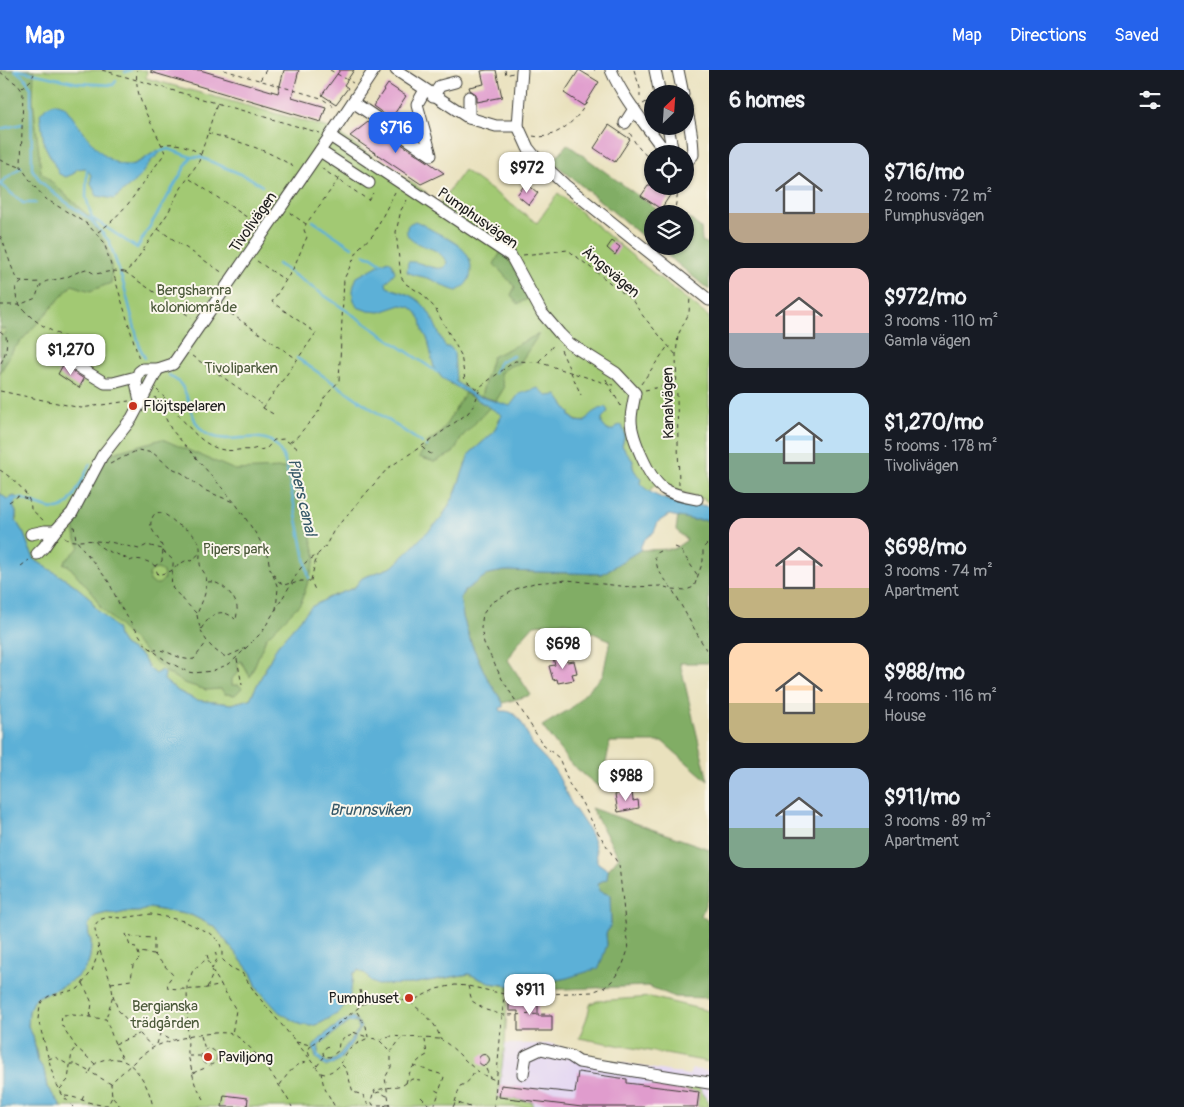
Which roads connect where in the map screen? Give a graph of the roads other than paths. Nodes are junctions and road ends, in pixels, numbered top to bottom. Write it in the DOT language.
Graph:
graph roads {
  1 [pos="396,70"];
  2 [pos="522,70"];
  3 [pos="611,70"];
  4 [pos="655,70"];
  5 [pos="678,70"];
  6 [pos="372,74"];
  7 [pos="455,82"];
  8 [pos="658,85"];
  9 [pos="681,85"];
  10 [pos="429,93"];
  11 [pos="469,97"];
  12 [pos="353,102"];
  13 [pos="637,106"];
  14 [pos="469,118"];
  15 [pos="625,123"];
  16 [pos="518,126"];
  17 [pos="330,136"];
  18 [pos="660,145"];
  19 [pos="320,151"];
  20 [pos="369,183"];
  21 [pos="709,300"];
  22 [pos="72,363"];
  23 [pos="158,370"];
  24 [pos="136,375"];
  25 [pos="140,401"];
  26 [pos="697,499"];
  27 [pos="55,531"];
  28 [pos="31,534"];
  29 [pos="37,554"];
  30 [pos="523,1074"];
  31 [pos="709,1082"];
  1 -- 10 [label="street"];
  2 -- 16 [label="street"];
  3 -- 13 [label="street"];
  4 -- 8 [label="street"];
  5 -- 9 [label="street"];
  6 -- 12 [label="street, Tivolivägen"];
  7 -- 10 [label="street"];
  10 -- 12 [label="street"];
  10 -- 14 [label="street"];
  11 -- 14 [label="street"];
  12 -- 17 [label="street, Tivolivägen"];
  13 -- 15 [label="street"];
  13 -- 18 [label="street"];
  14 -- 16 [label="street"];
  16 -- 21 [label="street"];
  17 -- 19 [label="street, Tivolivägen"];
  17 -- 26 [label="street, Pumphusvägen"];
  19 -- 20 [label="street"];
  19 -- 23 [label="street, Tivolivägen"];
  22 -- 24 [label="street"];
  23 -- 24 [label="street"];
  23 -- 25 [label="street"];
  24 -- 25 [label="street"];
  25 -- 27 [label="street"];
  27 -- 28 [label="street"];
  27 -- 29 [label="street"];
  30 -- 31 [label="street"];
}
